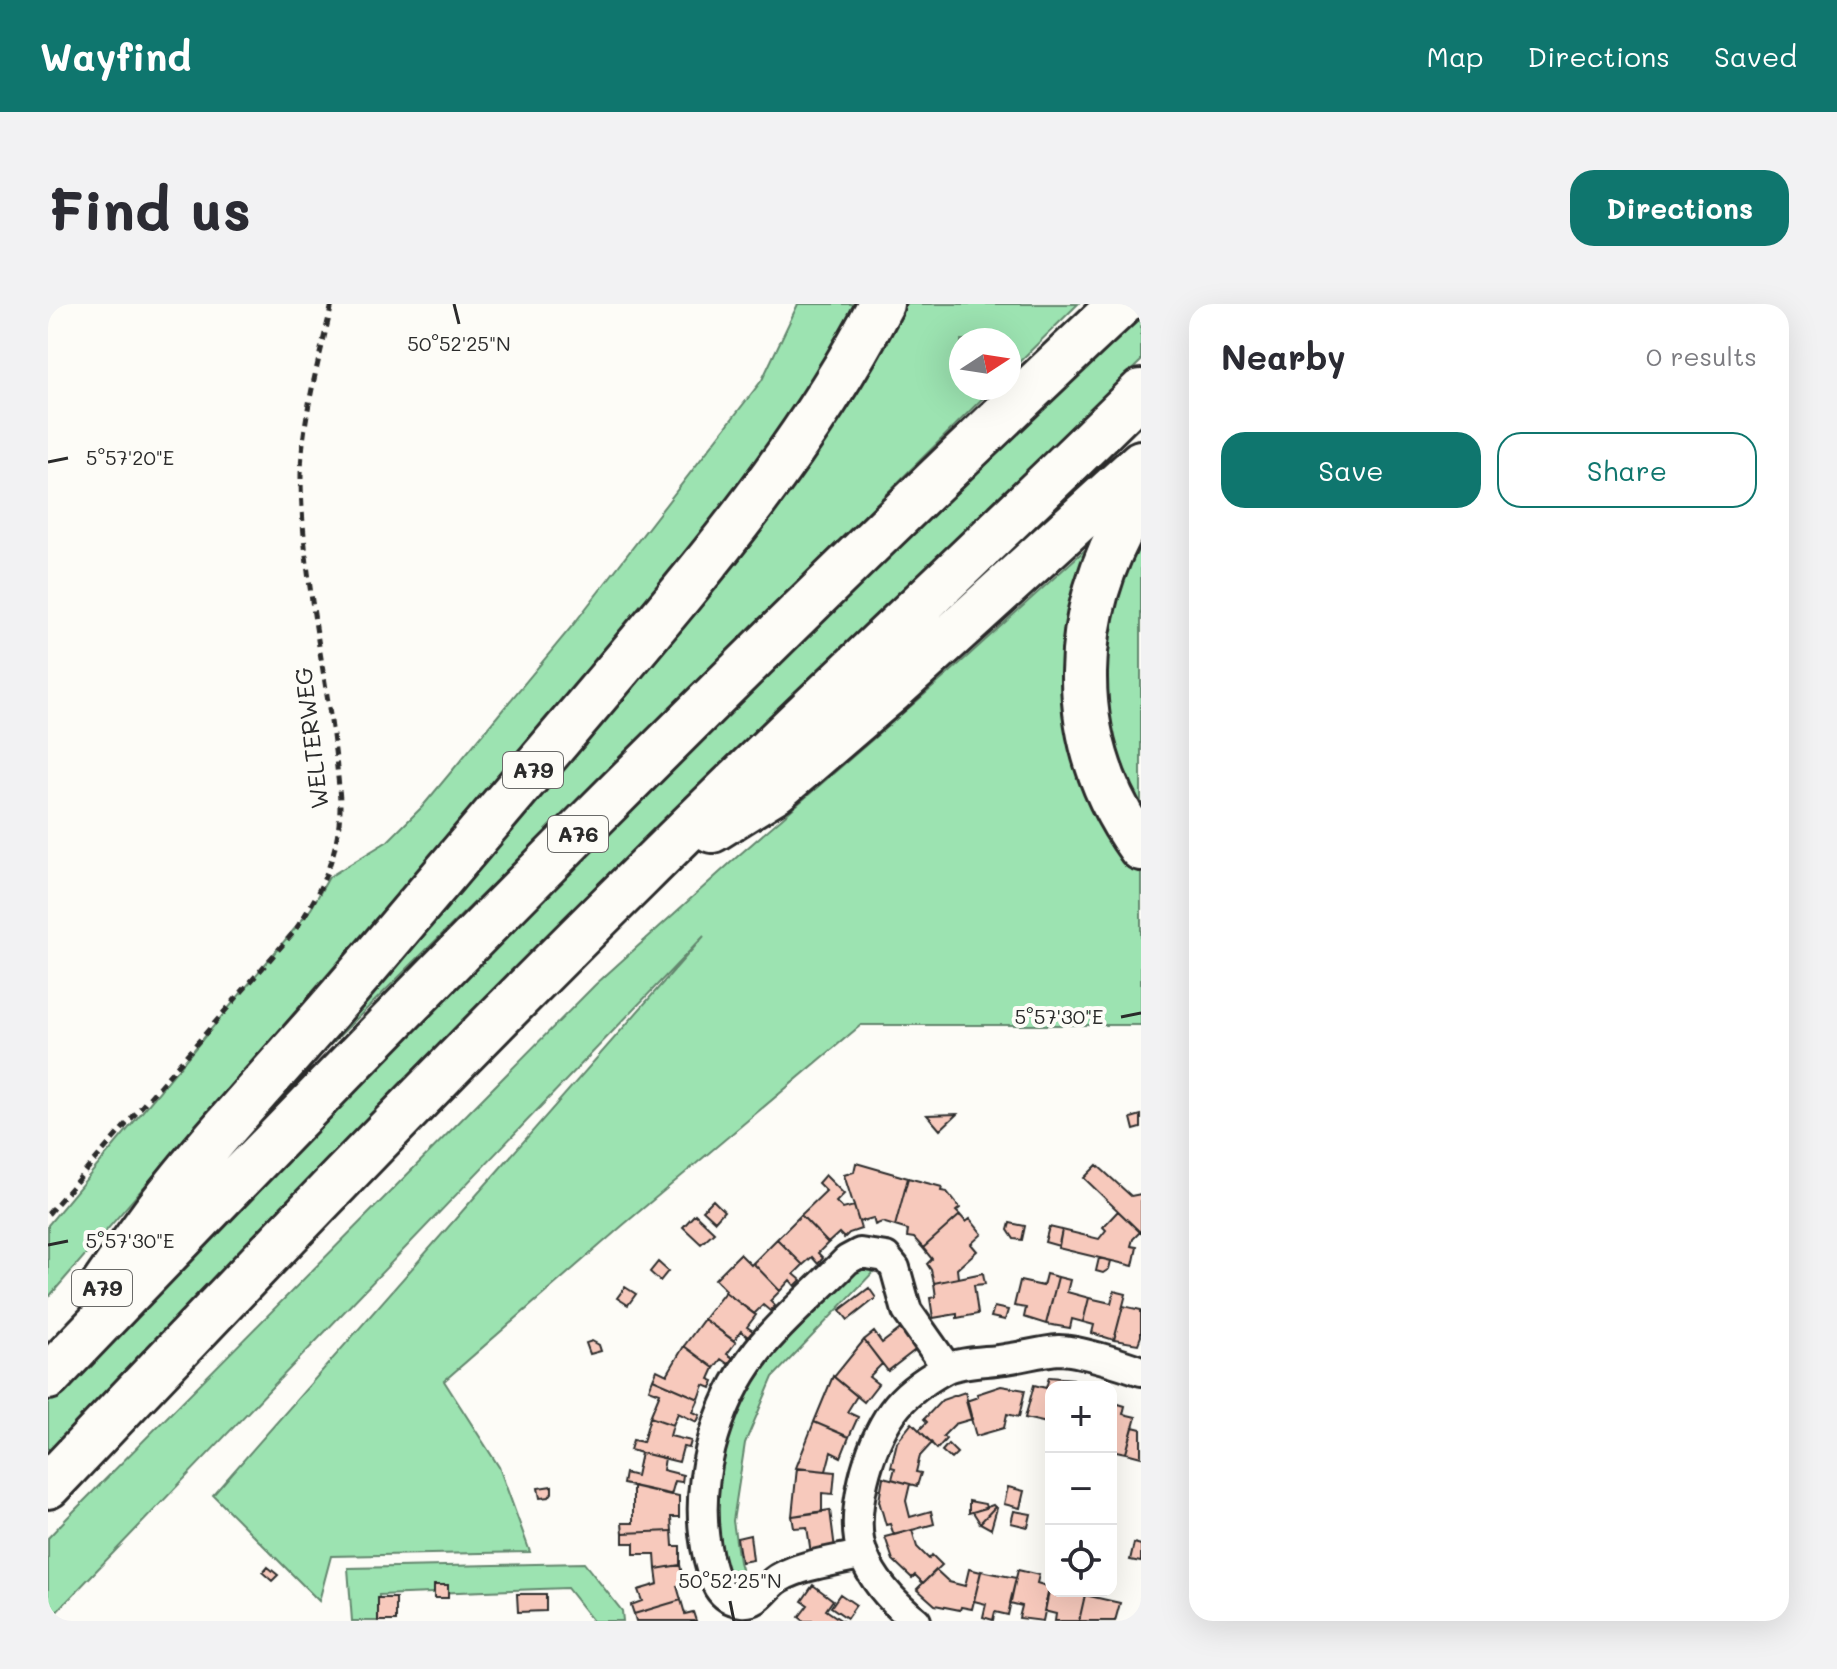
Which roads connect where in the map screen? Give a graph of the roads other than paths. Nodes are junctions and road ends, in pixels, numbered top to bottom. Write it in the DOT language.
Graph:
graph roads {
  1 [pos="881,304"];
  2 [pos="1121,304"];
  3 [pos="1141,392"];
  4 [pos="1141,463"];
  5 [pos="1141,496"];
  6 [pos="1141,848"];
  7 [pos="636,879"];
  8 [pos="48,1363"];
  9 [pos="947,1368"];
  10 [pos="1141,1371"];
  11 [pos="48,1377"];
  12 [pos="48,1486"];
  13 [pos="863,1554"];
  14 [pos="916,1621"];
  1 -- 8 [label="highway, A79"];
  2 -- 11 [label="highway, A76"];
  3 -- 7 [label="highway"];
  4 -- 7 [label="highway"];
  5 -- 6 [label="highway"];
  7 -- 12 [label="highway"];
  9 -- 10 [label="street"];
  9 -- 13 [label="street"];
  9 -- 13 [label="street"];
  13 -- 14 [label="street"];
}
